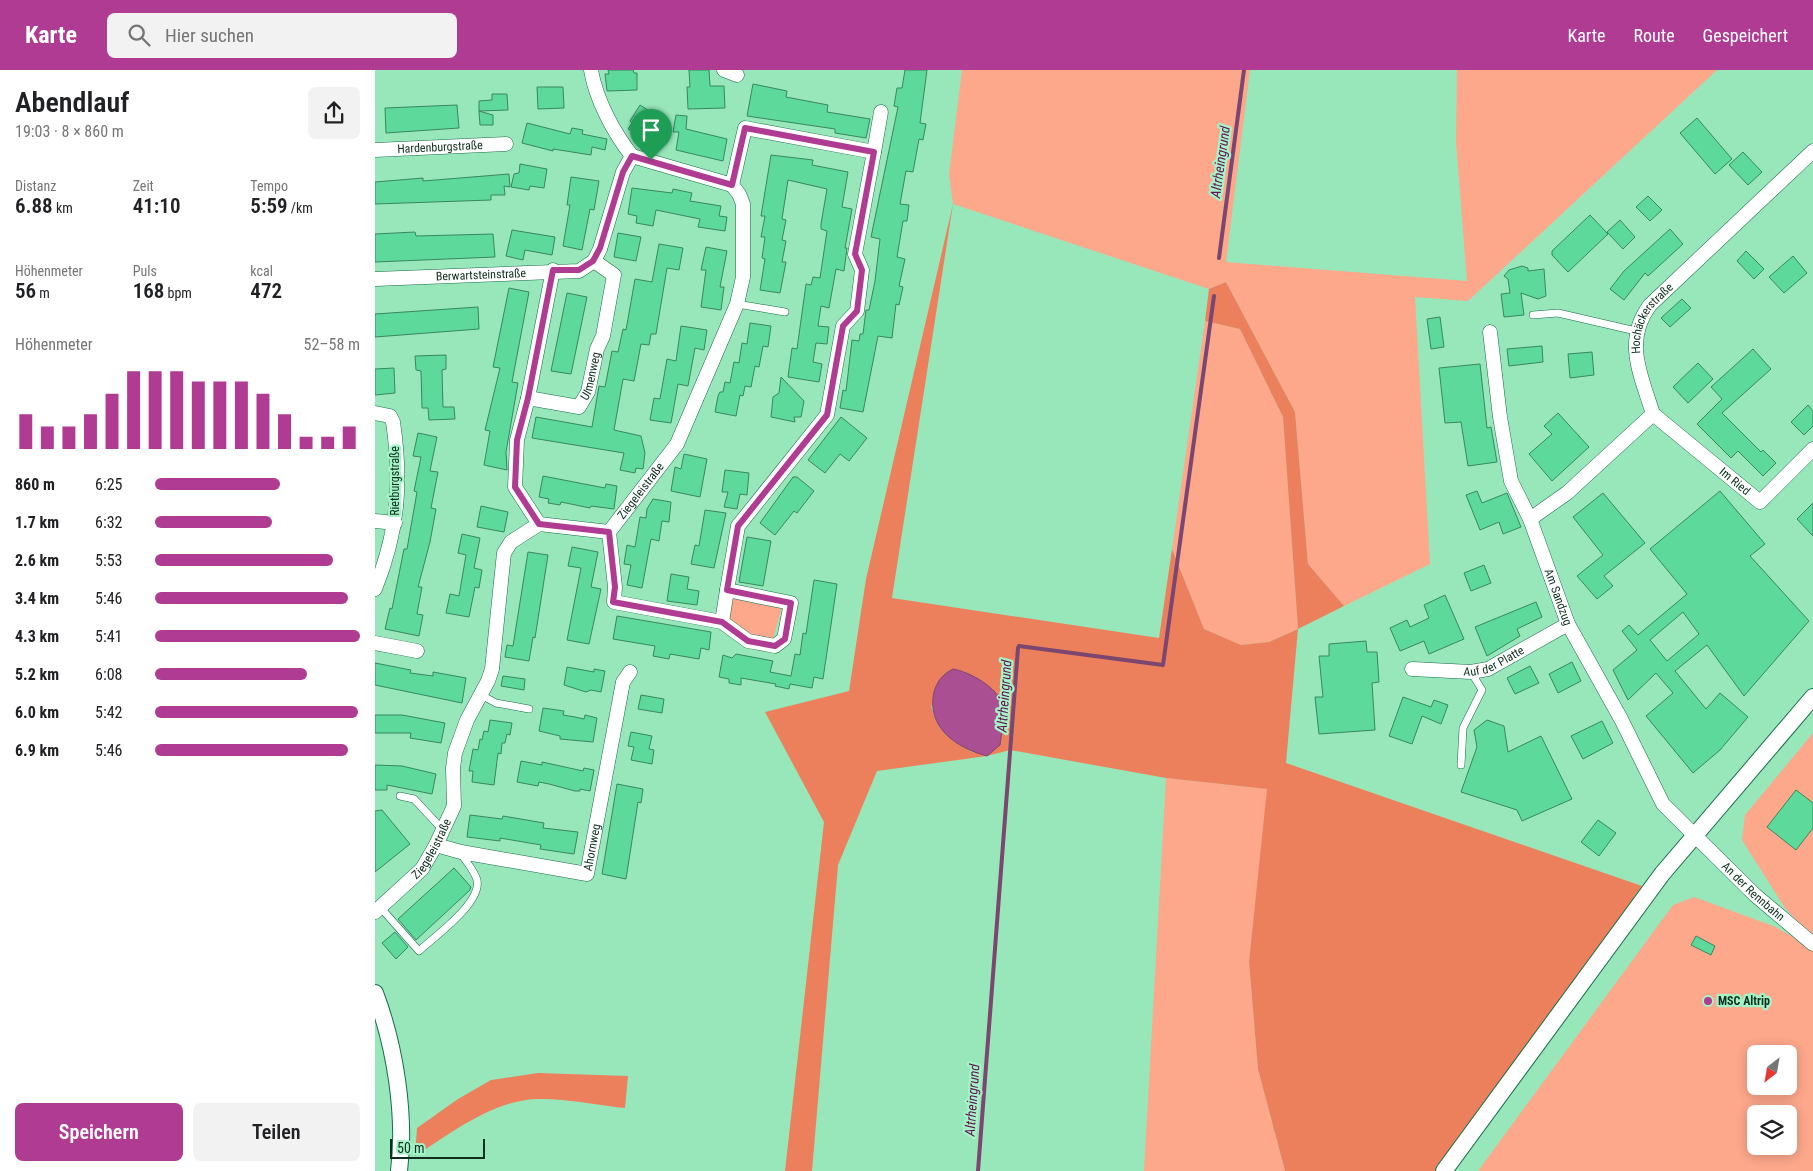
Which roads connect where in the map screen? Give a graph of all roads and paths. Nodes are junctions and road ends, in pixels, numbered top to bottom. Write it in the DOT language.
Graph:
graph roads {
  1 [pos="591,70"];
  2 [pos="724,70"];
  3 [pos="737,74"];
  4 [pos="881,112"];
  5 [pos="506,144"];
  6 [pos="375,150"];
  7 [pos="1813,151"];
  8 [pos="874,152"];
  9 [pos="632,156"];
  10 [pos="732,185"];
  11 [pos="593,261"];
  12 [pos="553,270"];
  13 [pos="375,279"];
  14 [pos="737,304"];
  15 [pos="785,312"];
  16 [pos="1533,315"];
  17 [pos="1636,331"];
  18 [pos="1490,332"];
  19 [pos="528,398"];
  20 [pos="375,413"];
  21 [pos="1653,414"];
  22 [pos="1813,449"];
  23 [pos="1530,518"];
  24 [pos="375,521"];
  25 [pos="395,523"];
  26 [pos="539,524"];
  27 [pos="609,532"];
  28 [pos="375,589"];
  29 [pos="727,590"];
  30 [pos="722,622"];
  31 [pos="1568,624"];
  32 [pos="375,643"];
  33 [pos="417,652"];
  34 [pos="1412,668"];
  35 [pos="630,672"];
  36 [pos="1471,672"];
  37 [pos="481,695"];
  38 [pos="1813,697"];
  39 [pos="529,709"];
  40 [pos="1461,765"];
  41 [pos="400,796"];
  42 [pos="443,830"];
  43 [pos="1694,835"];
  44 [pos="436,845"];
  45 [pos="461,852"];
  46 [pos="378,909"];
  47 [pos="1813,944"];
  48 [pos="375,993"];
  49 [pos="399,1171"];
  50 [pos="1444,1171"];
  1 -- 9 [label="street"];
  2 -- 3 [label="street"];
  4 -- 8 [label="street"];
  5 -- 6 [label="street, Hardenburgstraße"];
  7 -- 17 [label="street, Hochäckerstraße"];
  8 -- 10 [label="street"];
  8 -- 29 [label="street"];
  9 -- 10 [label="street"];
  9 -- 11 [label="street"];
  10 -- 14 [label="street, Ziegeleistraße"];
  11 -- 12 [label="street, Berwartsteinstraße"];
  11 -- 19 [label="street, Ulmenweg"];
  12 -- 13 [label="street, Berwartsteinstraße"];
  12 -- 19 [label="street"];
  14 -- 15 [label="lane"];
  14 -- 27 [label="street, Ziegeleistraße"];
  16 -- 17 [label="lane"];
  17 -- 21 [label="street, Hochäckerstraße"];
  18 -- 23 [label="street, Am Sandzug"];
  19 -- 26 [label="street"];
  20 -- 25 [label="street, Rietburgstraße"];
  21 -- 22 [label="street, Im Ried"];
  21 -- 23 [label="street"];
  23 -- 31 [label="street, Am Sandzug"];
  24 -- 25 [label="street"];
  25 -- 28 [label="street, Rietburgstraße"];
  26 -- 27 [label="street"];
  26 -- 37 [label="street, Ziegeleistraße"];
  27 -- 30 [label="street"];
  29 -- 30 [label="street"];
  29 -- 30 [label="street"];
  31 -- 36 [label="street, Auf der Platte"];
  31 -- 43 [label="street, Am Sandzug"];
  32 -- 33 [label="street"];
  34 -- 36 [label="street, Auf der Platte"];
  35 -- 45 [label="street, Ahornweg"];
  36 -- 40 [label="lane"];
  37 -- 39 [label="lane"];
  37 -- 42 [label="street, Ziegeleistraße"];
  38 -- 43 [label="street"];
  41 -- 42 [label="lane"];
  42 -- 44 [label="street, Ziegeleistraße"];
  43 -- 47 [label="street, An der Rennbahn"];
  43 -- 50 [label="street"];
  44 -- 45 [label="street, Ahornweg"];
  44 -- 46 [label="street, Ziegeleistraße"];
  45 -- 46 [label="lane"];
  48 -- 49 [label="street"];
}
